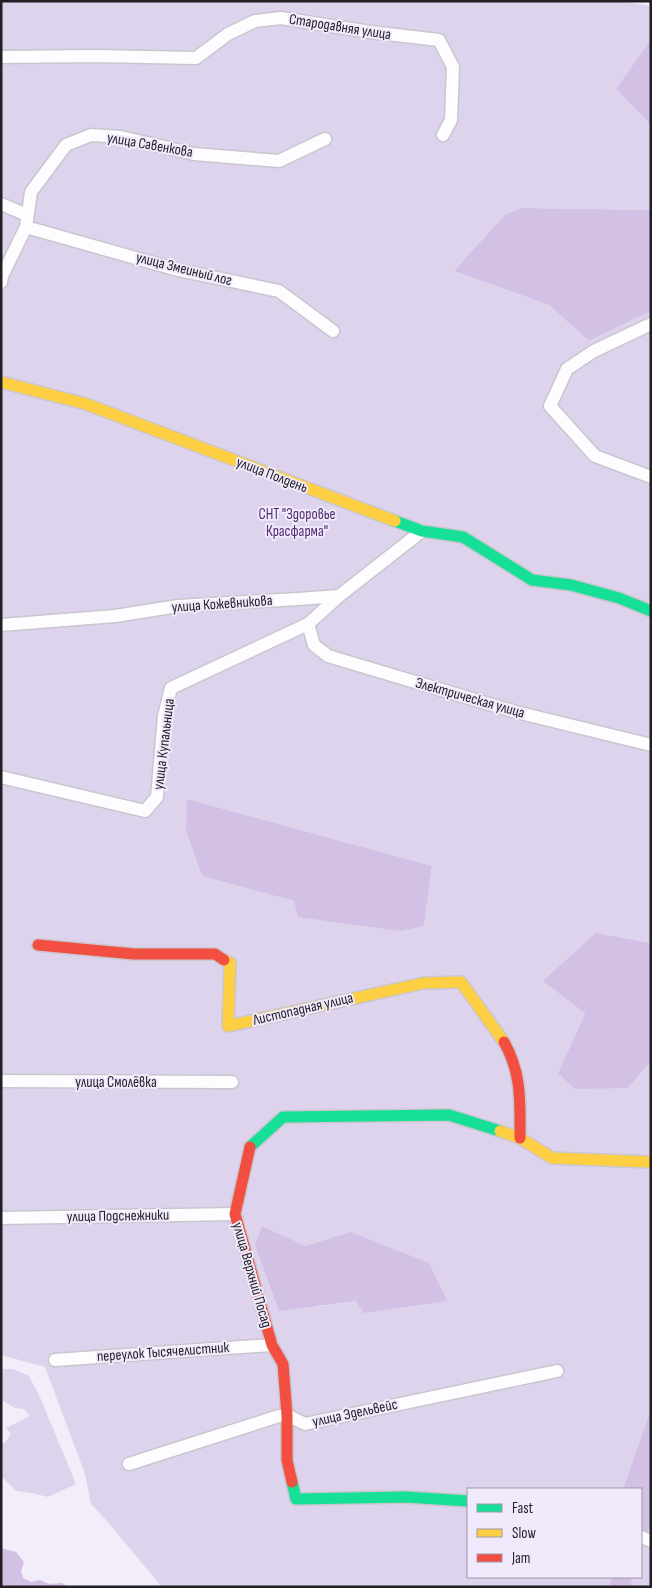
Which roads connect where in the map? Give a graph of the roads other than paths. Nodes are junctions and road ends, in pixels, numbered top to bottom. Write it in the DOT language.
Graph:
graph roads {
  1 [pos="1,57"];
  2 [pos="443,135"];
  3 [pos="325,139"];
  4 [pos="1,204"];
  5 [pos="26,221"];
  6 [pos="1,282"];
  7 [pos="651,324"];
  8 [pos="333,331"];
  9 [pos="1,382"];
  10 [pos="651,477"];
  11 [pos="422,531"];
  12 [pos="339,596"];
  13 [pos="651,611"];
  14 [pos="308,624"];
  15 [pos="1,625"];
  16 [pos="651,745"];
  17 [pos="1,777"];
  18 [pos="38,945"];
  19 [pos="1,1081"];
  20 [pos="232,1082"];
  21 [pos="520,1138"];
  22 [pos="651,1162"];
  23 [pos="234,1214"];
  24 [pos="1,1218"];
  25 [pos="272,1345"];
  26 [pos="55,1360"];
  27 [pos="557,1371"];
  28 [pos="287,1415"];
  29 [pos="129,1464"];
  30 [pos="467,1501"];
  1 -- 2 [label="street, Стародавняя улица"];
  3 -- 5 [label="street, улица Савенкова"];
  4 -- 5 [label="street, улица Змеиный лог"];
  5 -- 6 [label="street, улица Савенкова"];
  5 -- 8 [label="street, улица Змеиный лог"];
  7 -- 10 [label="street"];
  9 -- 11 [label="street, улица Полдень"];
  11 -- 12 [label="street"];
  11 -- 13 [label="street, улица Полдень"];
  12 -- 14 [label="street, улица Купальница"];
  12 -- 15 [label="street, улица Кожевникова"];
  14 -- 16 [label="street, Электрическая улица"];
  14 -- 17 [label="street, улица Купальница"];
  18 -- 21 [label="street, Листопадная улица"];
  19 -- 20 [label="street, улица Смолёвка"];
  21 -- 22 [label="street, улица Верхний Посад"];
  21 -- 23 [label="street, улица Верхний Посад"];
  23 -- 24 [label="street, улица Подснежники"];
  23 -- 25 [label="street, улица Верхний Посад"];
  25 -- 26 [label="street, переулок Тысячелистник"];
  25 -- 28 [label="street, улица Верхний Посад"];
  27 -- 28 [label="street, улица Эдельвейс"];
  28 -- 29 [label="street"];
  28 -- 30 [label="street, улица Верхний Посад"];
}
